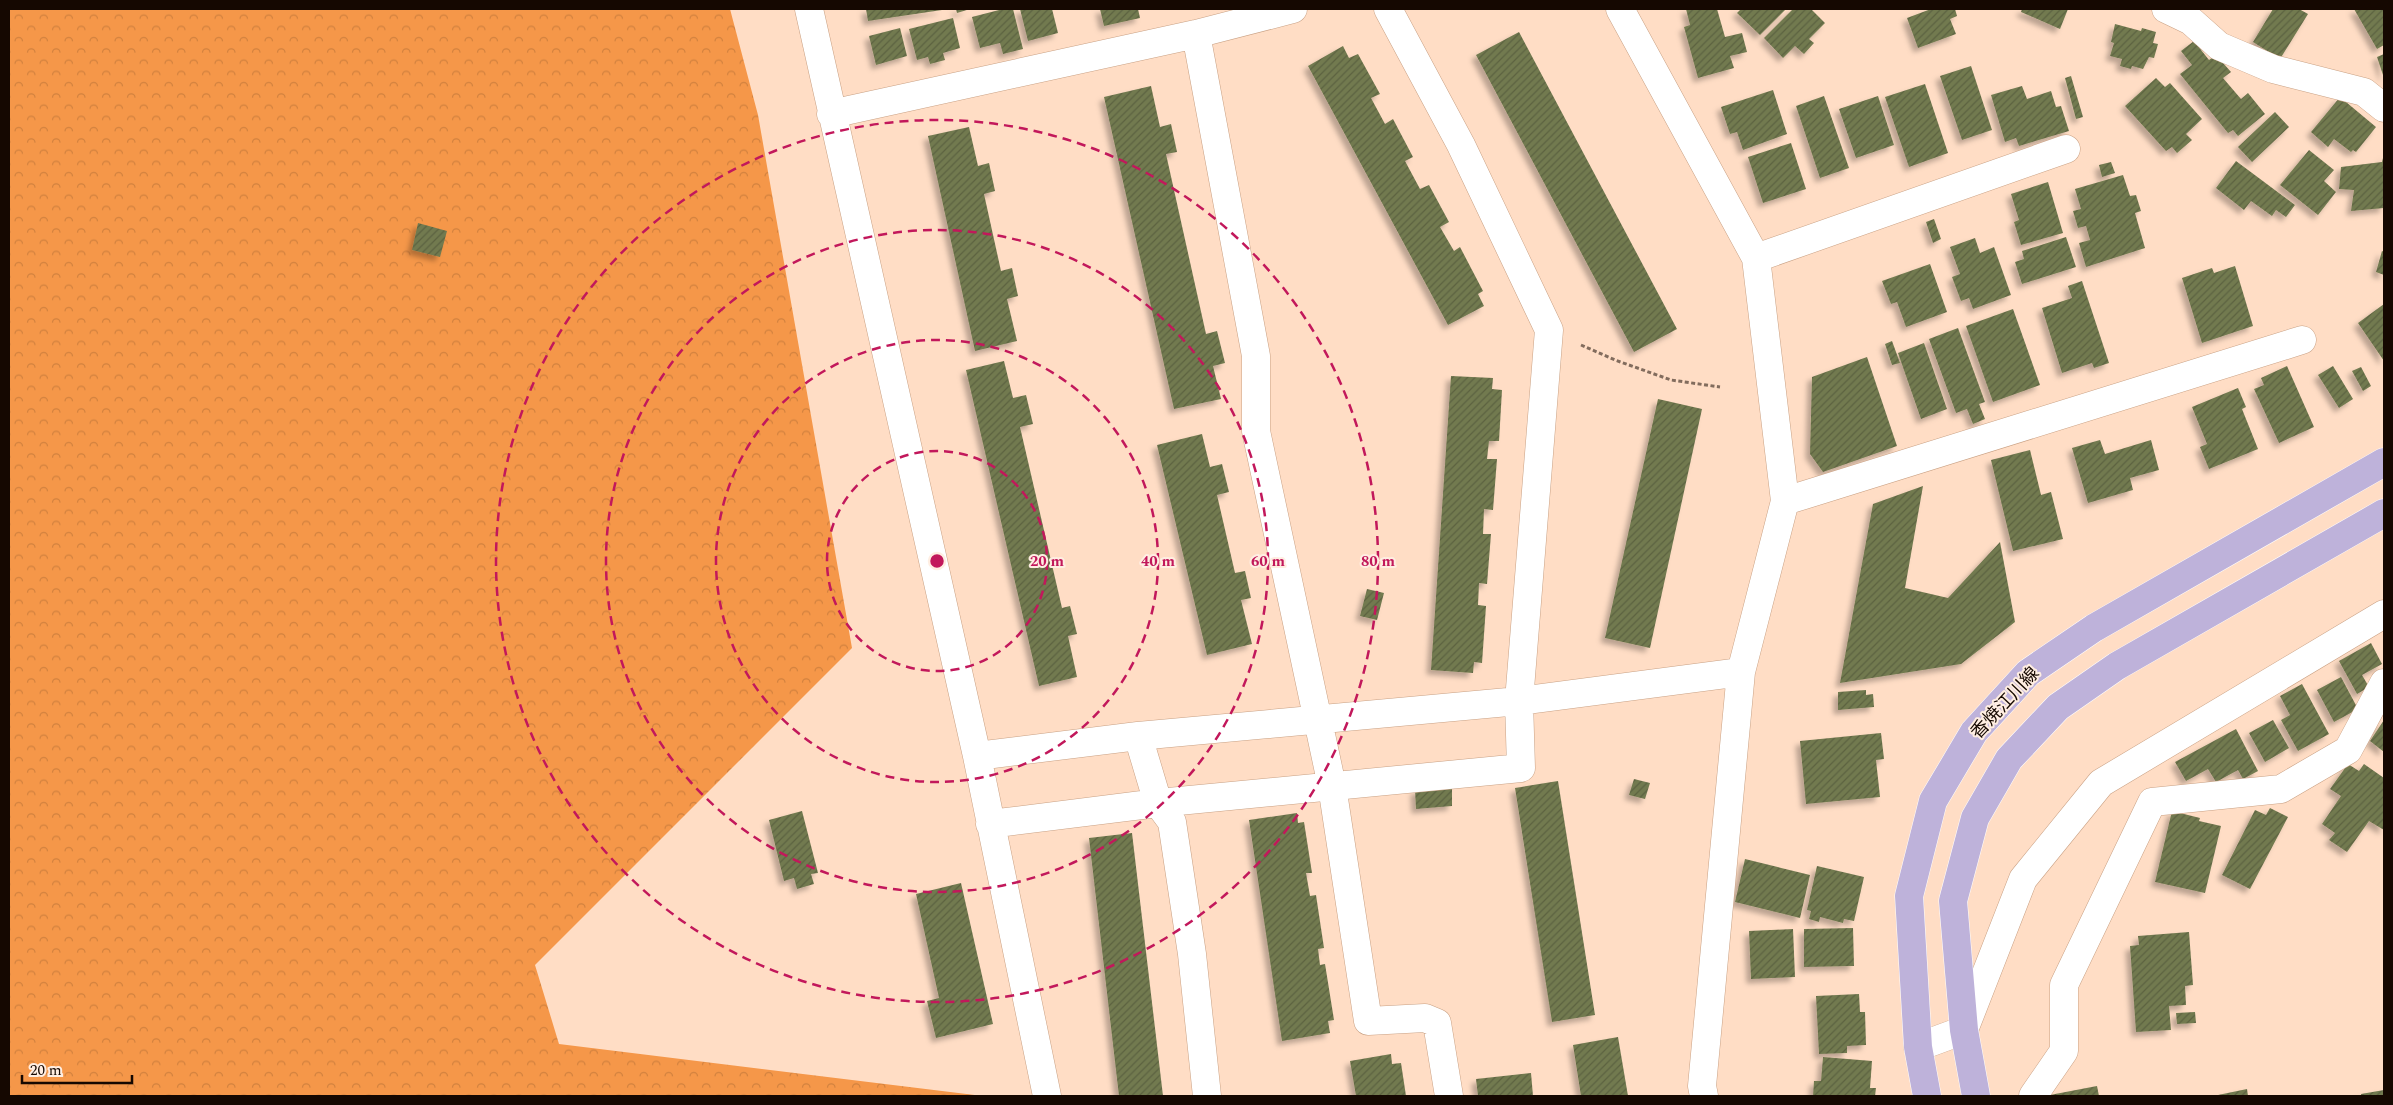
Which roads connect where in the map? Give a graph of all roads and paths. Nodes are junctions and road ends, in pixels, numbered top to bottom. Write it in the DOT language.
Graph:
graph roads {
  1 [pos="809,9"];
  2 [pos="1293,9"];
  3 [pos="1388,9"];
  4 [pos="1620,9"];
  5 [pos="2166,9"];
  6 [pos="1196,34"];
  7 [pos="2384,108"];
  8 [pos="831,114"];
  9 [pos="2066,149"];
  10 [pos="1756,258"];
  11 [pos="1549,330"];
  12 [pos="2302,340"];
  13 [pos="1720,387"];
  14 [pos="2384,462"];
  15 [pos="1785,501"];
  16 [pos="2384,513"];
  17 [pos="2384,614"];
  18 [pos="1741,672"];
  19 [pos="2384,683"];
  20 [pos="1519,701"];
  21 [pos="1319,719"];
  22 [pos="1138,736"];
  23 [pos="977,756"];
  24 [pos="1332,786"];
  25 [pos="1158,803"];
  26 [pos="990,824"];
  27 [pos="1964,1030"];
  28 [pos="1918,1047"];
  29 [pos="1047,1096"];
  30 [pos="1208,1096"];
  31 [pos="1448,1096"];
  32 [pos="1704,1096"];
  33 [pos="1927,1096"];
  34 [pos="1976,1096"];
  35 [pos="2033,1096"];
  1 -- 8 [label="street"];
  2 -- 6 [label="street"];
  3 -- 11 [label="street"];
  4 -- 10 [label="street"];
  5 -- 7 [label="street"];
  6 -- 8 [label="street"];
  6 -- 21 [label="street"];
  8 -- 23 [label="street"];
  9 -- 10 [label="street"];
  10 -- 15 [label="street"];
  11 -- 13 [label="path"];
  11 -- 20 [label="street"];
  12 -- 15 [label="street"];
  14 -- 28 [label="main road, 香焼江川線"];
  15 -- 18 [label="street"];
  16 -- 27 [label="main road"];
  17 -- 27 [label="street"];
  18 -- 20 [label="street"];
  18 -- 32 [label="street"];
  19 -- 35 [label="street"];
  20 -- 21 [label="street"];
  20 -- 24 [label="street"];
  21 -- 22 [label="street"];
  21 -- 24 [label="street"];
  22 -- 23 [label="street"];
  22 -- 25 [label="street"];
  23 -- 26 [label="street"];
  24 -- 25 [label="street"];
  24 -- 31 [label="street"];
  25 -- 26 [label="street"];
  25 -- 30 [label="street"];
  26 -- 29 [label="street"];
  27 -- 28 [label="street"];
  27 -- 34 [label="main road"];
  28 -- 33 [label="main road, 香焼江川線"];
}
